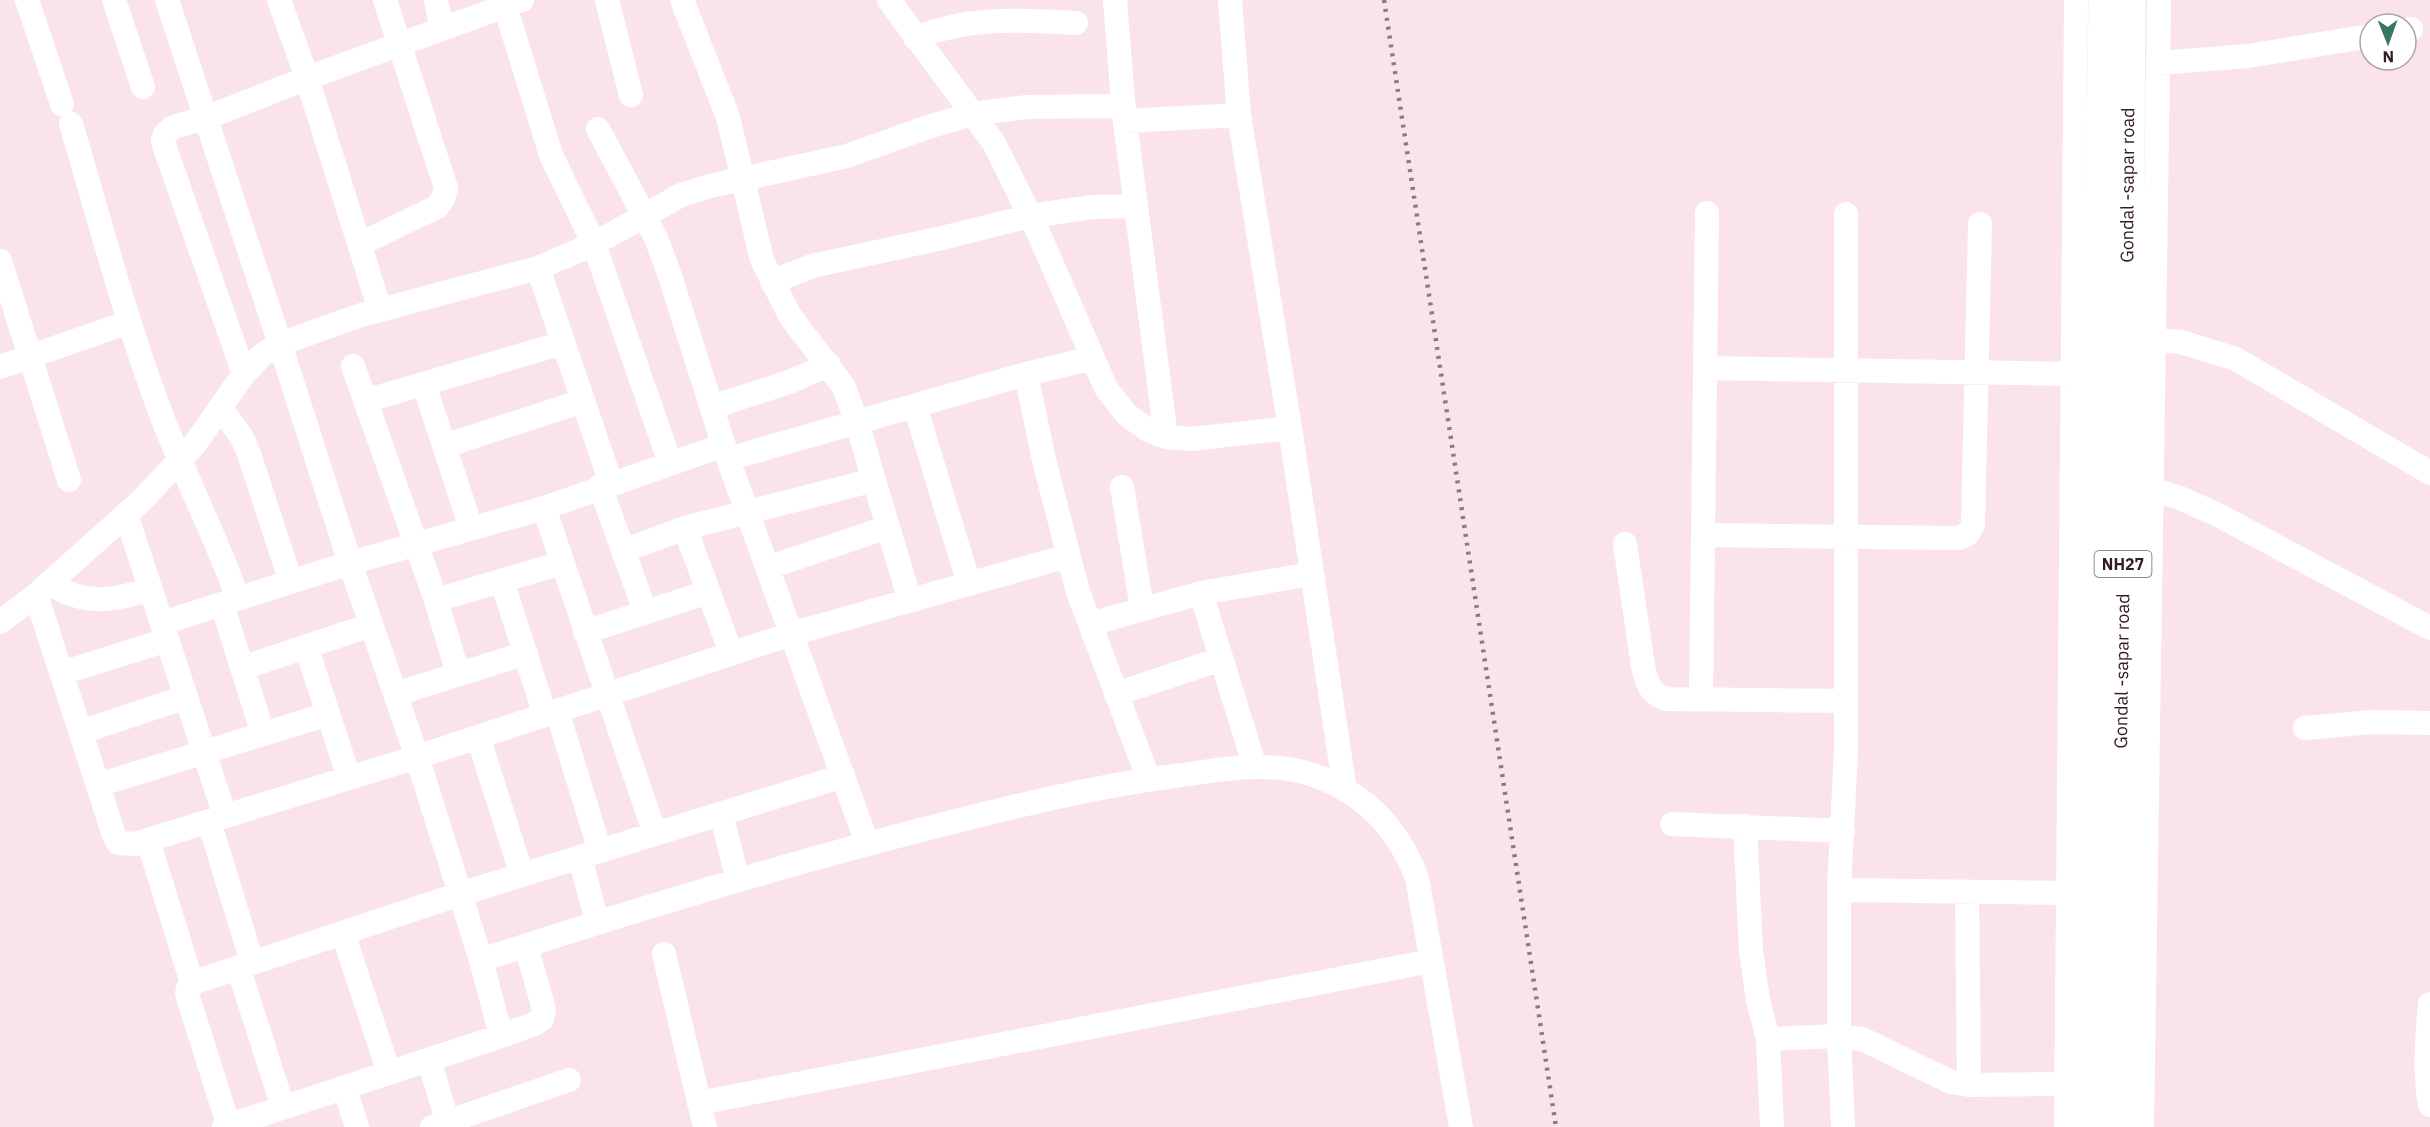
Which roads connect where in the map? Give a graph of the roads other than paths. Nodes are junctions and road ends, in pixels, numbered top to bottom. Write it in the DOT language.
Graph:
graph roads {
  1 [pos="27,0"];
  2 [pos="114,0"];
  3 [pos="167,0"];
  4 [pos="279,0"];
  5 [pos="385,0"];
  6 [pos="436,0"];
  7 [pos="607,0"];
  8 [pos="682,0"];
  9 [pos="889,0"];
  10 [pos="1115,0"];
  11 [pos="1230,0"];
  12 [pos="2076,0"];
  13 [pos="2105,0"];
  14 [pos="2129,0"];
  15 [pos="2159,0"];
  16 [pos="513,3"];
  17 [pos="1076,23"];
  18 [pos="442,29"];
  19 [pos="915,38"];
  20 [pos="2358,38"];
  21 [pos="399,45"];
  22 [pos="2158,63"];
  23 [pos="307,78"];
  24 [pos="143,87"];
  25 [pos="631,94"];
  26 [pos="972,114"];
  27 [pos="1125,114"];
  28 [pos="1239,115"];
  29 [pos="206,118"];
  30 [pos="598,129"];
  31 [pos="743,180"];
  32 [pos="1136,206"];
  33 [pos="1707,213"];
  34 [pos="645,214"];
  35 [pos="1846,214"];
  36 [pos="1030,216"];
  37 [pos="1980,224"];
  38 [pos="360,244"];
  39 [pos="594,244"];
  40 [pos="0,261"];
  41 [pos="538,268"];
  42 [pos="772,282"];
  43 [pos="380,310"];
  44 [pos="129,322"];
  45 [pos="2154,340"];
  46 [pos="563,343"];
  47 [pos="280,344"];
  48 [pos="31,356"];
  49 [pos="1093,358"];
  50 [pos="829,365"];
  51 [pos="353,366"];
  52 [pos="0,367"];
  53 [pos="1705,368"];
  54 [pos="1846,369"];
  55 [pos="1976,372"];
  56 [pos="244,374"];
  57 [pos="1026,374"];
  58 [pos="2074,374"];
  59 [pos="424,384"];
  60 [pos="365,401"];
  61 [pos="583,401"];
  62 [pos="915,406"];
  63 [pos="712,407"];
  64 [pos="221,408"];
  65 [pos="857,423"];
  66 [pos="1290,428"];
  67 [pos="1166,437"];
  68 [pos="444,446"];
  69 [pos="726,452"];
  70 [pos="179,462"];
  71 [pos="670,463"];
  72 [pos="2430,473"];
  73 [pos="69,480"];
  74 [pos="874,480"];
  75 [pos="606,485"];
  76 [pos="1122,487"];
  77 [pos="2151,489"];
  78 [pos="544,508"];
  79 [pos="747,512"];
  80 [pos="126,514"];
  81 [pos="888,527"];
  82 [pos="471,528"];
  83 [pos="685,528"];
  84 [pos="1703,535"];
  85 [pos="1846,537"];
  86 [pos="416,543"];
  87 [pos="1625,544"];
  88 [pos="623,551"];
  89 [pos="1068,556"];
  90 [pos="350,563"];
  91 [pos="562,563"];
  92 [pos="767,568"];
  93 [pos="1311,574"];
  94 [pos="502,581"];
  95 [pos="291,582"];
  96 [pos="969,584"];
  97 [pos="43,589"];
  98 [pos="151,589"];
  99 [pos="708,592"];
  100 [pos="1201,593"];
  101 [pos="436,600"];
  102 [pos="910,601"];
  103 [pos="230,602"];
  104 [pos="1142,608"];
  105 [pos="645,611"];
  106 [pos="0,622"];
  107 [pos="1090,624"];
  108 [pos="371,625"];
  109 [pos="2430,628"];
  110 [pos="164,632"];
  111 [pos="585,632"];
  112 [pos="791,634"];
  113 [pos="306,646"];
  114 [pos="526,653"];
  115 [pos="731,653"];
  116 [pos="1221,659"];
  117 [pos="242,668"];
  118 [pos="62,673"];
  119 [pos="458,674"];
  120 [pos="396,694"];
  121 [pos="606,694"];
  122 [pos="1116,694"];
  123 [pos="186,697"];
  124 [pos="1701,699"];
  125 [pos="1846,701"];
  126 [pos="551,713"];
  127 [pos="328,714"];
  128 [pos="2430,723"];
  129 [pos="2305,728"];
  130 [pos="81,732"];
  131 [pos="263,734"];
  132 [pos="478,737"];
  133 [pos="204,752"];
  134 [pos="417,757"];
  135 [pos="1255,767"];
  136 [pos="843,776"];
  137 [pos="349,778"];
  138 [pos="1149,780"];
  139 [pos="98,784"];
  140 [pos="1345,790"];
  141 [pos="721,814"];
  142 [pos="217,819"];
  143 [pos="1672,824"];
  144 [pos="1745,826"];
  145 [pos="1843,831"];
  146 [pos="655,834"];
  147 [pos="148,840"];
  148 [pos="867,843"];
  149 [pos="590,854"];
  150 [pos="522,875"];
  151 [pos="738,880"];
  152 [pos="1839,890"];
  153 [pos="1967,892"];
  154 [pos="2069,893"];
  155 [pos="460,894"];
  156 [pos="597,922"];
  157 [pos="343,933"];
  158 [pos="526,946"];
  159 [pos="664,954"];
  160 [pos="481,960"];
  161 [pos="1431,961"];
  162 [pos="245,965"];
  163 [pos="192,983"];
  164 [pos="2430,1004"];
  165 [pos="501,1036"];
  166 [pos="1839,1036"];
  167 [pos="1768,1039"];
  168 [pos="429,1060"];
  169 [pos="389,1073"];
  170 [pos="570,1080"];
  171 [pos="2067,1084"];
  172 [pos="1969,1085"];
  173 [pos="344,1087"];
  174 [pos="699,1103"];
  175 [pos="2430,1106"];
  176 [pos="277,1115"];
  177 [pos="443,1125"];
  178 [pos="226,1126"];
  179 [pos="357,1127"];
  180 [pos="705,1127"];
  181 [pos="1461,1127"];
  182 [pos="1772,1127"];
  183 [pos="1843,1127"];
  184 [pos="2066,1127"];
  185 [pos="2091,1127"];
  186 [pos="2115,1127"];
  187 [pos="2142,1127"];
  1 -- 44 [label="street"];
  2 -- 24 [label="street"];
  3 -- 29 [label="street"];
  4 -- 23 [label="street"];
  5 -- 21 [label="street"];
  6 -- 18 [label="street"];
  7 -- 25 [label="street"];
  8 -- 31 [label="street"];
  9 -- 19 [label="street"];
  10 -- 27 [label="street"];
  11 -- 28 [label="street"];
  12 -- 58 [label="street"];
  13 -- 185 [label="highway, NH27"];
  14 -- 186 [label="highway, Gondal -sapar road / NH27"];
  15 -- 22 [label="street"];
  16 -- 18 [label="street"];
  16 -- 39 [label="street"];
  17 -- 19 [label="street"];
  18 -- 21 [label="street"];
  19 -- 26 [label="street"];
  20 -- 22 [label="street"];
  21 -- 23 [label="street"];
  21 -- 38 [label="street"];
  22 -- 45 [label="street"];
  23 -- 29 [label="street"];
  23 -- 38 [label="street"];
  26 -- 27 [label="street"];
  26 -- 31 [label="street"];
  26 -- 36 [label="street"];
  27 -- 28 [label="street"];
  27 -- 32 [label="street"];
  28 -- 66 [label="street"];
  29 -- 47 [label="street"];
  29 -- 56 [label="street"];
  30 -- 34 [label="street"];
  31 -- 34 [label="street"];
  31 -- 42 [label="street"];
  32 -- 36 [label="street"];
  32 -- 67 [label="street"];
  33 -- 53 [label="street"];
  34 -- 39 [label="street"];
  34 -- 63 [label="street"];
  35 -- 54 [label="street"];
  36 -- 42 [label="street"];
  36 -- 49 [label="street"];
  37 -- 55 [label="street"];
  38 -- 43 [label="street"];
  39 -- 41 [label="street"];
  39 -- 71 [label="street"];
  40 -- 48 [label="street"];
  41 -- 43 [label="street"];
  41 -- 46 [label="street"];
  42 -- 50 [label="street"];
  43 -- 47 [label="street"];
  44 -- 48 [label="street"];
  44 -- 70 [label="street"];
  45 -- 72 [label="street"];
  45 -- 77 [label="street"];
  46 -- 59 [label="street"];
  46 -- 61 [label="street"];
  47 -- 56 [label="street"];
  47 -- 90 [label="street"];
  48 -- 52 [label="street"];
  48 -- 73 [label="street"];
  49 -- 57 [label="street"];
  49 -- 67 [label="street"];
  50 -- 63 [label="street"];
  50 -- 65 [label="street"];
  51 -- 60 [label="street"];
  53 -- 54 [label="street"];
  53 -- 84 [label="street"];
  54 -- 55 [label="street"];
  54 -- 85 [label="street"];
  55 -- 58 [label="street"];
  55 -- 85 [label="street"];
  56 -- 64 [label="street"];
  57 -- 62 [label="street"];
  57 -- 89 [label="street"];
  58 -- 154 [label="street"];
  59 -- 60 [label="street"];
  59 -- 68 [label="street"];
  60 -- 86 [label="street"];
  61 -- 68 [label="street"];
  61 -- 75 [label="street"];
  62 -- 65 [label="street"];
  62 -- 96 [label="street"];
  63 -- 69 [label="street"];
  64 -- 70 [label="street"];
  64 -- 95 [label="street"];
  65 -- 69 [label="street"];
  65 -- 74 [label="street"];
  66 -- 67 [label="street"];
  66 -- 93 [label="street"];
  68 -- 82 [label="street"];
  69 -- 71 [label="street"];
  69 -- 79 [label="street"];
  70 -- 80 [label="street"];
  70 -- 103 [label="street"];
  71 -- 75 [label="street"];
  74 -- 79 [label="street"];
  74 -- 81 [label="street"];
  75 -- 78 [label="street"];
  75 -- 88 [label="street"];
  76 -- 104 [label="street"];
  77 -- 109 [label="street"];
  77 -- 187 [label="street"];
  78 -- 82 [label="street"];
  78 -- 91 [label="street"];
  79 -- 83 [label="street"];
  79 -- 92 [label="street"];
  80 -- 97 [label="street"];
  80 -- 98 [label="street"];
  81 -- 92 [label="street"];
  81 -- 102 [label="street"];
  82 -- 86 [label="street"];
  83 -- 88 [label="street"];
  83 -- 99 [label="street"];
  84 -- 85 [label="street"];
  84 -- 124 [label="street"];
  85 -- 125 [label="street"];
  86 -- 90 [label="street"];
  86 -- 101 [label="street"];
  87 -- 124 [label="street"];
  88 -- 105 [label="street"];
  89 -- 96 [label="street"];
  89 -- 107 [label="street"];
  90 -- 95 [label="street"];
  90 -- 108 [label="street"];
  91 -- 94 [label="street"];
  91 -- 111 [label="street"];
  92 -- 112 [label="street"];
  93 -- 100 [label="street"];
  93 -- 140 [label="street"];
  94 -- 101 [label="street"];
  94 -- 114 [label="street"];
  95 -- 103 [label="street"];
  96 -- 102 [label="street"];
  97 -- 98 [label="street"];
  97 -- 106 [label="street"];
  97 -- 118 [label="street"];
  98 -- 110 [label="street"];
  99 -- 105 [label="street"];
  99 -- 115 [label="street"];
  100 -- 104 [label="street"];
  100 -- 116 [label="street"];
  101 -- 119 [label="street"];
  102 -- 112 [label="street"];
  103 -- 110 [label="street"];
  103 -- 117 [label="street"];
  104 -- 107 [label="street"];
  105 -- 111 [label="street"];
  107 -- 122 [label="street"];
  108 -- 113 [label="street"];
  108 -- 120 [label="street"];
  110 -- 118 [label="street"];
  110 -- 123 [label="street"];
  111 -- 121 [label="street"];
  112 -- 115 [label="street"];
  112 -- 136 [label="street"];
  113 -- 117 [label="street"];
  113 -- 127 [label="street"];
  114 -- 119 [label="street"];
  114 -- 126 [label="street"];
  115 -- 121 [label="street"];
  116 -- 122 [label="street"];
  116 -- 135 [label="street"];
  117 -- 131 [label="street"];
  118 -- 130 [label="street"];
  119 -- 120 [label="street"];
  120 -- 134 [label="street"];
  121 -- 126 [label="street"];
  121 -- 146 [label="street"];
  122 -- 138 [label="street"];
  123 -- 130 [label="street"];
  123 -- 133 [label="street"];
  124 -- 125 [label="street"];
  125 -- 145 [label="street"];
  126 -- 132 [label="street"];
  126 -- 149 [label="street"];
  127 -- 131 [label="street"];
  127 -- 137 [label="street"];
  128 -- 129 [label="street"];
  130 -- 139 [label="street"];
  131 -- 133 [label="street"];
  132 -- 134 [label="street"];
  132 -- 150 [label="street"];
  133 -- 139 [label="street"];
  133 -- 142 [label="street"];
  134 -- 137 [label="street"];
  134 -- 155 [label="street"];
  135 -- 138 [label="street"];
  135 -- 140 [label="street"];
  136 -- 141 [label="street"];
  136 -- 148 [label="street"];
  137 -- 142 [label="street"];
  138 -- 148 [label="street"];
  139 -- 147 [label="street"];
  140 -- 161 [label="street"];
  141 -- 146 [label="street"];
  141 -- 151 [label="street"];
  142 -- 147 [label="street"];
  142 -- 162 [label="street"];
  143 -- 144 [label="street"];
  144 -- 145 [label="street"];
  144 -- 167 [label="street"];
  145 -- 152 [label="street"];
  146 -- 149 [label="street"];
  147 -- 163 [label="street"];
  148 -- 151 [label="street"];
  149 -- 150 [label="street"];
  149 -- 156 [label="street"];
  150 -- 155 [label="street"];
  151 -- 156 [label="street"];
  152 -- 153 [label="street"];
  152 -- 166 [label="street"];
  153 -- 154 [label="street"];
  153 -- 172 [label="street"];
  154 -- 171 [label="street"];
  155 -- 157 [label="street"];
  155 -- 160 [label="street"];
  156 -- 158 [label="street"];
  157 -- 162 [label="street"];
  157 -- 169 [label="street"];
  158 -- 160 [label="street"];
  158 -- 165 [label="street"];
  159 -- 174 [label="street"];
  160 -- 165 [label="street"];
  161 -- 174 [label="street"];
  161 -- 181 [label="street"];
  162 -- 163 [label="street"];
  162 -- 176 [label="street"];
  163 -- 178 [label="street"];
  164 -- 175 [label="street"];
  165 -- 168 [label="street"];
  166 -- 167 [label="street"];
  166 -- 172 [label="street"];
  166 -- 183 [label="street"];
  167 -- 182 [label="street"];
  168 -- 169 [label="street"];
  168 -- 177 [label="street"];
  169 -- 173 [label="street"];
  170 -- 177 [label="street"];
  171 -- 172 [label="street"];
  171 -- 184 [label="street"];
  173 -- 176 [label="street"];
  173 -- 179 [label="street"];
  174 -- 180 [label="street"];
  176 -- 178 [label="street"];
}
